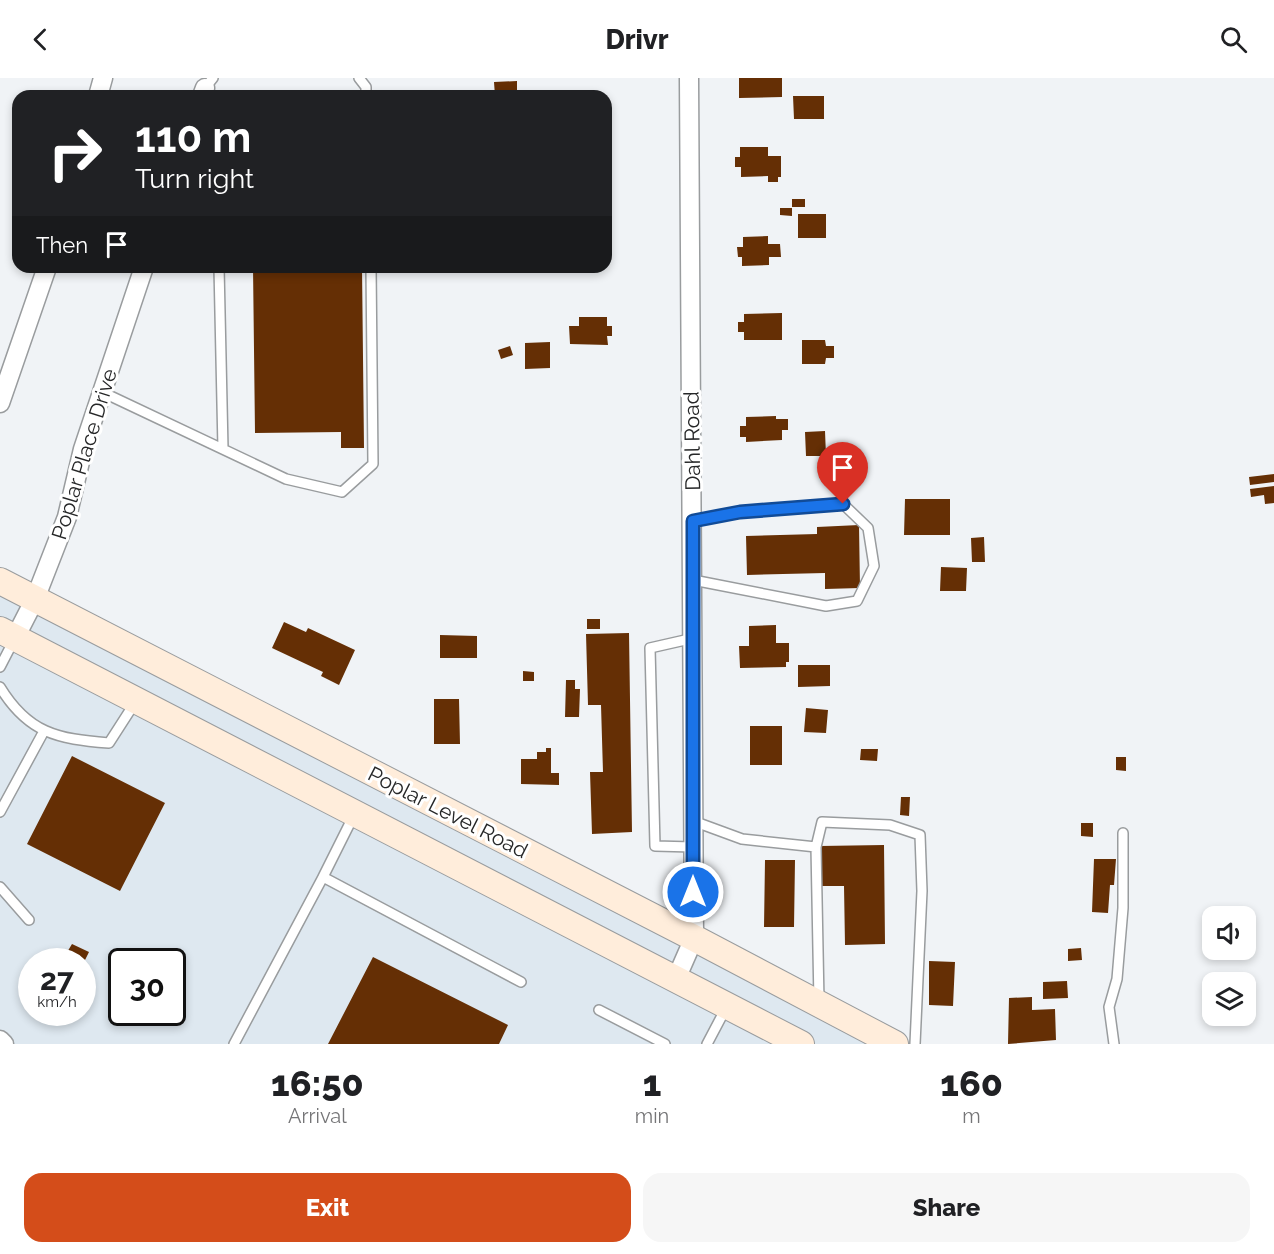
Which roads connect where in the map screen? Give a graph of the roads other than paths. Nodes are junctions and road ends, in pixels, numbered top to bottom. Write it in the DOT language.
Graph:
graph roads {
  1 [pos="689,78"];
  2 [pos="45,273"];
  3 [pos="142,273"];
  4 [pos="219,273"];
  5 [pos="371,273"];
  6 [pos="102,392"];
  7 [pos="0,403"];
  8 [pos="223,449"];
  9 [pos="693,521"];
  10 [pos="693,580"];
  11 [pos="0,581"];
  12 [pos="35,599"];
  13 [pos="8,634"];
  14 [pos="694,638"];
  15 [pos="0,667"];
  16 [pos="0,687"];
  17 [pos="137,700"];
  18 [pos="44,731"];
  19 [pos="0,812"];
  20 [pos="355,813"];
  21 [pos="693,821"];
  22 [pos="1123,833"];
  23 [pos="693,847"];
  24 [pos="816,848"];
  25 [pos="322,877"];
  26 [pos="0,887"];
  27 [pos="29,920"];
  28 [pos="694,938"];
  29 [pos="676,979"];
  30 [pos="521,982"];
  31 [pos="819,1004"];
  32 [pos="727,1005"];
  33 [pos="599,1010"];
  34 [pos="0,1040"];
  35 [pos="4,1044"];
  36 [pos="234,1044"];
  37 [pos="665,1044"];
  38 [pos="707,1044"];
  39 [pos="801,1044"];
  40 [pos="895,1044"];
  41 [pos="915,1044"];
  42 [pos="1113,1044"];
  1 -- 9 [label="street, Dahl Road"];
  2 -- 7 [label="street"];
  3 -- 6 [label="street, Poplar Place Drive"];
  4 -- 8 [label="lane"];
  5 -- 8 [label="lane"];
  6 -- 8 [label="lane"];
  6 -- 12 [label="street, Poplar Place Drive"];
  9 -- 10 [label="street, Dahl Road"];
  9 -- 10 [label="lane"];
  10 -- 14 [label="street, Dahl Road"];
  11 -- 12 [label="main road, Poplar Level Road"];
  12 -- 13 [label="street, Poplar Place Drive"];
  12 -- 28 [label="main road, Poplar Level Road"];
  13 -- 15 [label="lane"];
  13 -- 17 [label="main road, Poplar Level Road"];
  14 -- 21 [label="street, Dahl Road"];
  14 -- 23 [label="lane"];
  16 -- 18 [label="lane"];
  17 -- 18 [label="lane"];
  17 -- 20 [label="main road, Poplar Level Road"];
  18 -- 19 [label="lane"];
  20 -- 25 [label="lane"];
  20 -- 29 [label="main road, Poplar Level Road"];
  21 -- 23 [label="street, Dahl Road"];
  21 -- 24 [label="lane"];
  22 -- 42 [label="lane"];
  23 -- 28 [label="street, Dahl Road"];
  24 -- 31 [label="lane"];
  24 -- 41 [label="lane"];
  25 -- 30 [label="lane"];
  25 -- 36 [label="lane"];
  26 -- 27 [label="lane"];
  28 -- 29 [label="street, Dahl Road"];
  28 -- 31 [label="main road, Poplar Level Road"];
  29 -- 32 [label="main road, Poplar Level Road"];
  31 -- 40 [label="main road, Poplar Level Road"];
  32 -- 38 [label="lane"];
  32 -- 39 [label="main road, Poplar Level Road"];
  33 -- 37 [label="lane"];
  34 -- 35 [label="street"];
}
